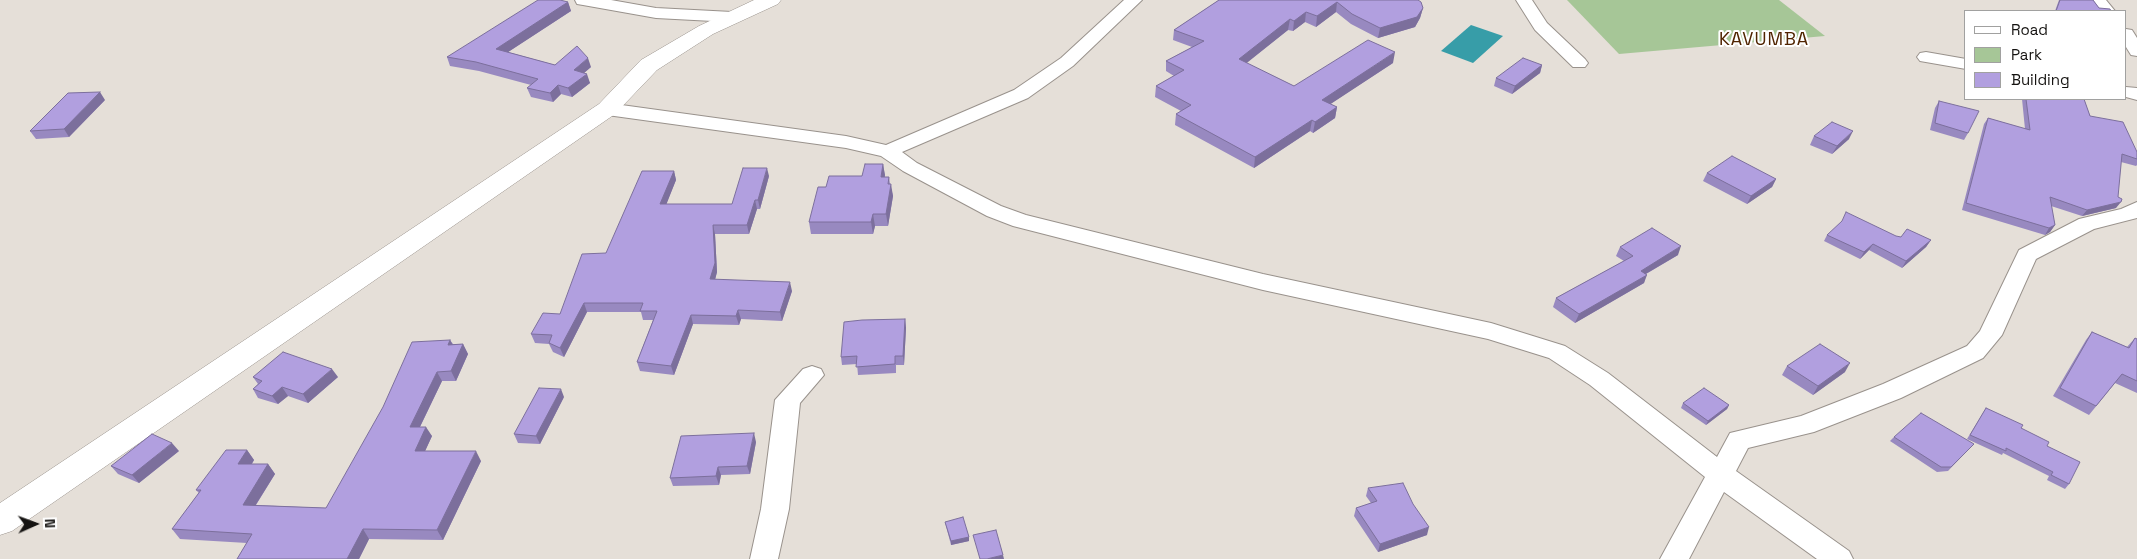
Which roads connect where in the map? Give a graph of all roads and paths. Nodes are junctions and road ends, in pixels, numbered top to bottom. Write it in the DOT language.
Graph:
graph roads {
  1 [pos="583,0"];
  2 [pos="771,0"];
  3 [pos="1134,0"];
  4 [pos="1524,0"];
  5 [pos="2097,0"];
  6 [pos="2105,10"];
  7 [pos="732,17"];
  8 [pos="2127,34"];
  9 [pos="2137,51"];
  10 [pos="1926,57"];
  11 [pos="1579,63"];
  12 [pos="1964,64"];
  13 [pos="607,109"];
  14 [pos="888,151"];
  15 [pos="2137,209"];
  16 [pos="812,375"];
  17 [pos="1720,474"];
  18 [pos="0,521"];
  19 [pos="764,559"];
  20 [pos="1674,559"];
  21 [pos="1839,559"];
  1 -- 7 [label="street"];
  2 -- 7 [label="street"];
  3 -- 14 [label="street"];
  4 -- 11 [label="street"];
  5 -- 6 [label="street"];
  7 -- 13 [label="street"];
  8 -- 9 [label="street"];
  10 -- 12 [label="street"];
  13 -- 14 [label="street"];
  13 -- 18 [label="street"];
  14 -- 17 [label="street"];
  15 -- 17 [label="street"];
  16 -- 19 [label="street"];
  17 -- 20 [label="street"];
  17 -- 21 [label="street"];
}
